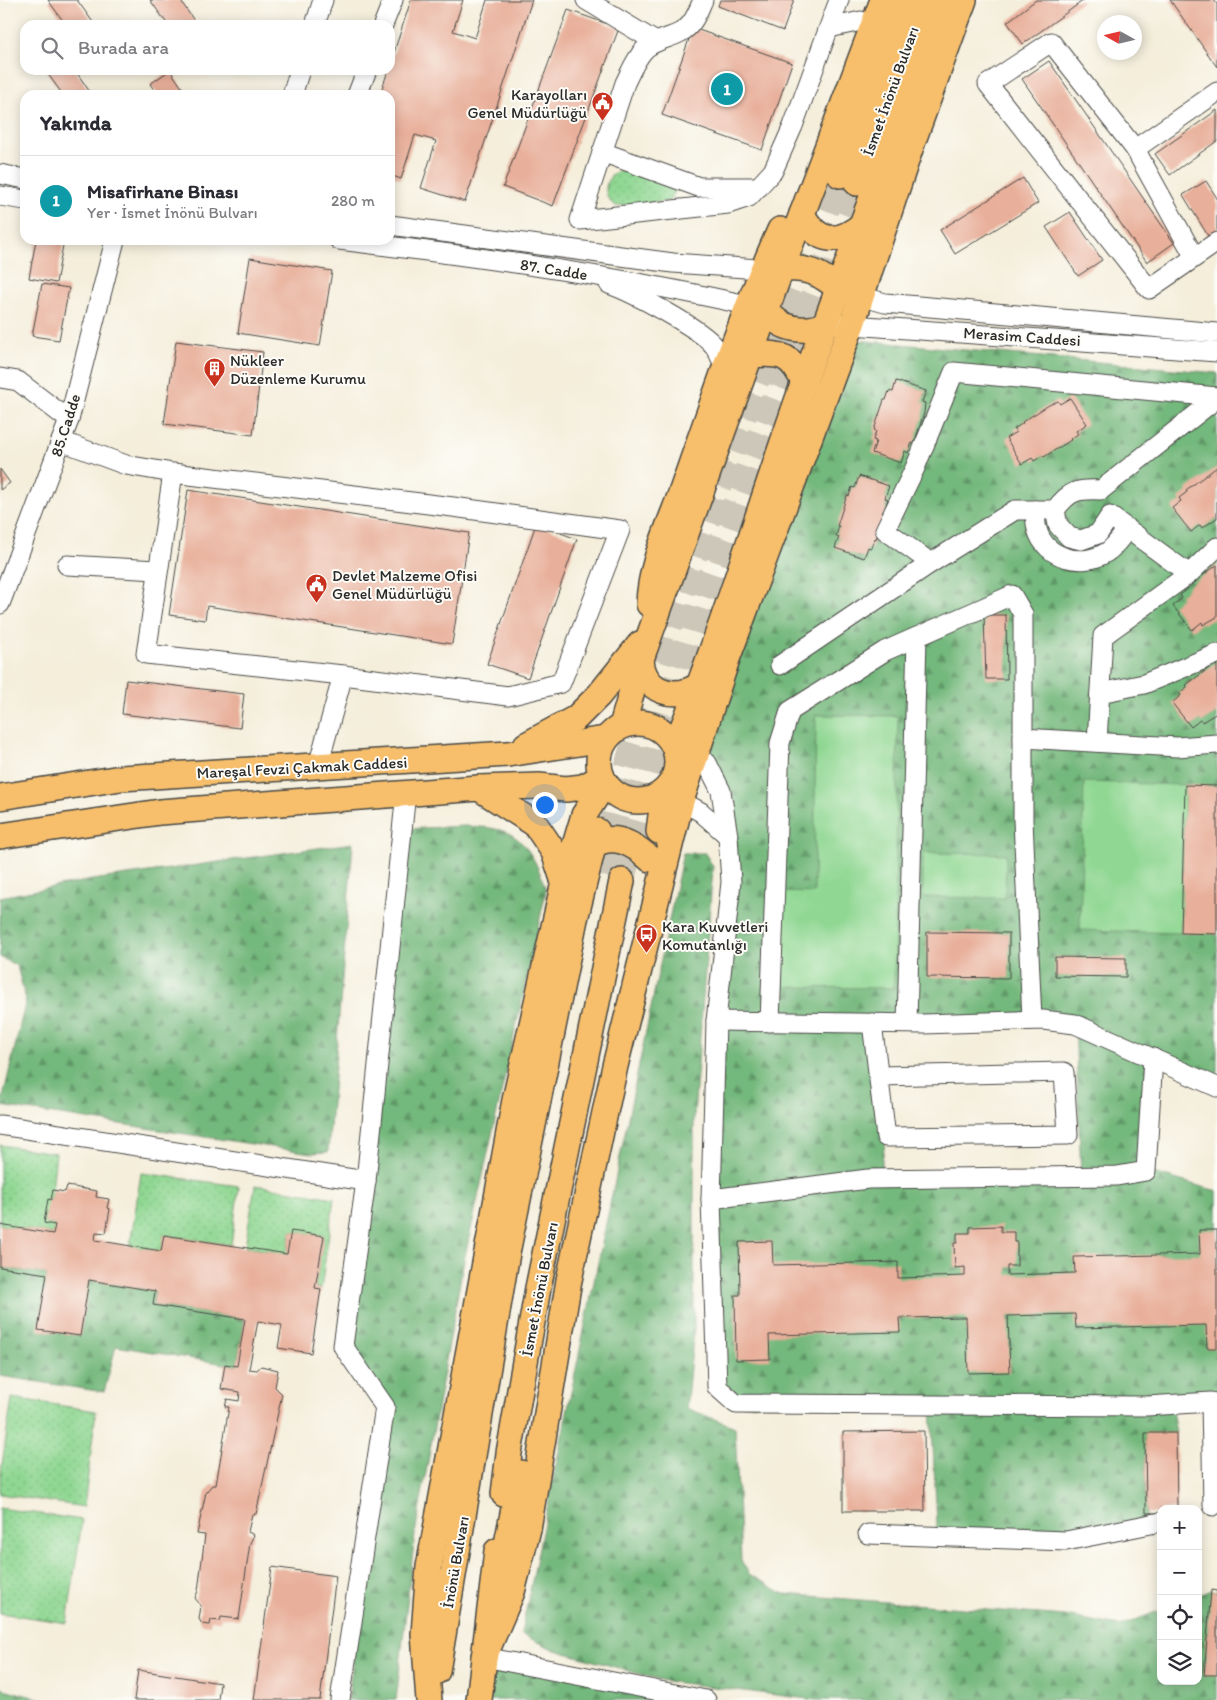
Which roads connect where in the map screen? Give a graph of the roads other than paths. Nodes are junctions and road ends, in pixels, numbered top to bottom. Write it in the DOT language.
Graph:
graph roads {
  1 [pos="323,0"];
  2 [pos="393,0"];
  3 [pos="586,0"];
  4 [pos="703,0"];
  5 [pos="839,0"];
  6 [pos="883,0"];
  7 [pos="902,0"];
  8 [pos="922,0"];
  9 [pos="943,0"];
  10 [pos="964,0"];
  11 [pos="865,11"];
  12 [pos="317,20"];
  13 [pos="386,20"];
  14 [pos="829,28"];
  15 [pos="656,42"];
  16 [pos="298,75"];
  17 [pos="365,75"];
  18 [pos="294,90"];
  19 [pos="359,90"];
  20 [pos="1217,92"];
  21 [pos="1135,149"];
  22 [pos="602,152"];
  23 [pos="0,174"];
  24 [pos="20,177"];
  25 [pos="760,187"];
  26 [pos="0,196"];
  27 [pos="20,199"];
  28 [pos="802,214"];
  29 [pos="863,224"];
  30 [pos="395,226"];
  31 [pos="1217,242"];
  32 [pos="114,245"];
  33 [pos="381,245"];
  34 [pos="1194,256"];
  35 [pos="772,270"];
  36 [pos="577,274"];
  37 [pos="850,294"];
  38 [pos="758,308"];
  39 [pos="826,324"];
  40 [pos="852,324"];
  41 [pos="1217,333"];
  42 [pos="1217,352"];
  43 [pos="751,354"];
  44 [pos="726,368"];
  45 [pos="0,378"];
  46 [pos="804,383"];
  47 [pos="1217,398"];
  48 [pos="69,420"];
  49 [pos="61,442"];
  50 [pos="173,473"];
  51 [pos="1101,490"];
  52 [pos="1035,510"];
  53 [pos="1055,510"];
  54 [pos="1110,516"];
  55 [pos="1128,529"];
  56 [pos="1217,547"];
  57 [pos="931,563"];
  58 [pos="67,565"];
  59 [pos="158,570"];
  60 [pos="1189,574"];
  61 [pos="0,604"];
  62 [pos="652,628"];
  63 [pos="917,637"];
  64 [pos="1217,654"];
  65 [pos="641,659"];
  66 [pos="780,665"];
  67 [pos="343,675"];
  68 [pos="700,684"];
  69 [pos="1100,693"];
  70 [pos="614,733"];
  71 [pos="1023,738"];
  72 [pos="1097,742"];
  73 [pos="1217,744"];
  74 [pos="682,752"];
  75 [pos="508,754"];
  76 [pos="318,766"];
  77 [pos="606,784"];
  78 [pos="478,788"];
  79 [pos="406,792"];
  80 [pos="671,794"];
  81 [pos="0,797"];
  82 [pos="0,836"];
  83 [pos="728,836"];
  84 [pos="592,846"];
  85 [pos="650,860"];
  86 [pos="564,882"];
  87 [pos="1032,1020"];
  88 [pos="716,1021"];
  89 [pos="770,1022"];
  90 [pos="872,1023"];
  91 [pos="907,1023"];
  92 [pos="1153,1058"];
  93 [pos="878,1076"];
  94 [pos="1217,1087"];
  95 [pos="0,1125"];
  96 [pos="366,1181"];
  97 [pos="711,1199"];
  98 [pos="479,1424"];
  99 [pos="1209,1507"];
  100 [pos="1157,1523"];
  101 [pos="868,1534"];
  102 [pos="484,1657"];
  103 [pos="340,1700"];
  104 [pos="429,1700"];
  105 [pos="479,1700"];
  106 [pos="706,1700"];
  1 -- 12 [label="street"];
  2 -- 13 [label="street"];
  3 -- 15 [label="street"];
  4 -- 15 [label="street"];
  5 -- 14 [label="street"];
  6 -- 28 [label="main road"];
  7 -- 8 [label="main road, İsmet İnönü Bulvarı"];
  9 -- 29 [label="main road"];
  10 -- 37 [label="main road"];
  11 -- 14 [label="street"];
  11 -- 35 [label="main road"];
  14 -- 25 [label="street"];
  15 -- 22 [label="street"];
  16 -- 18 [label="street"];
  17 -- 19 [label="street"];
  20 -- 21 [label="street"];
  21 -- 34 [label="street"];
  21 -- 34 [label="street"];
  22 -- 25 [label="street"];
  22 -- 25 [label="street"];
  23 -- 24 [label="street"];
  26 -- 27 [label="street"];
  28 -- 29 [label="main road"];
  28 -- 35 [label="main road"];
  29 -- 37 [label="main road"];
  30 -- 35 [label="street, 87. Cadde"];
  31 -- 34 [label="street"];
  32 -- 48 [label="street, 85.Cadde"];
  33 -- 36 [label="street, 87. Cadde"];
  35 -- 37 [label="main road"];
  35 -- 38 [label="main road"];
  36 -- 38 [label="street, 87. Cadde"];
  36 -- 44 [label="street"];
  37 -- 39 [label="main road"];
  37 -- 40 [label="main road"];
  37 -- 41 [label="street, Merasim Caddesi"];
  38 -- 39 [label="main road"];
  38 -- 43 [label="main road"];
  38 -- 44 [label="main road"];
  39 -- 40 [label="street, Merasim Caddesi"];
  39 -- 46 [label="main road"];
  40 -- 42 [label="street, Merasim Caddesi"];
  40 -- 74 [label="main road"];
  43 -- 46 [label="main road"];
  43 -- 62 [label="main road"];
  44 -- 62 [label="main road"];
  45 -- 48 [label="street"];
  46 -- 68 [label="main road"];
  47 -- 51 [label="street"];
  47 -- 57 [label="street"];
  48 -- 49 [label="street, 85.Cadde"];
  49 -- 50 [label="street"];
  49 -- 61 [label="street, 85.Cadde"];
  50 -- 59 [label="street"];
  50 -- 67 [label="street"];
  51 -- 53 [label="street"];
  51 -- 54 [label="street"];
  52 -- 53 [label="street"];
  52 -- 55 [label="street"];
  52 -- 57 [label="street"];
  53 -- 54 [label="street"];
  54 -- 55 [label="street"];
  55 -- 60 [label="street"];
  56 -- 60 [label="street"];
  57 -- 66 [label="street"];
  58 -- 59 [label="street"];
  59 -- 67 [label="street"];
  60 -- 69 [label="street"];
  62 -- 65 [label="main road"];
  62 -- 75 [label="main road"];
  63 -- 71 [label="street"];
  63 -- 89 [label="street"];
  63 -- 91 [label="street"];
  64 -- 69 [label="street"];
  65 -- 68 [label="main road"];
  65 -- 70 [label="main road"];
  67 -- 76 [label="street"];
  68 -- 74 [label="main road"];
  69 -- 72 [label="street"];
  70 -- 74 [label="main road"];
  70 -- 75 [label="main road, Mareşal Fevzi Çakmak Caddesi"];
  70 -- 77 [label="main road"];
  71 -- 72 [label="street"];
  71 -- 87 [label="street"];
  72 -- 73 [label="street"];
  74 -- 80 [label="main road"];
  74 -- 83 [label="street"];
  75 -- 76 [label="main road, Mareşal Fevzi Çakmak Caddesi"];
  76 -- 81 [label="main road, Mareşal Fevzi Çakmak Caddesi"];
  77 -- 78 [label="main road, Mareşal Fevzi Çakmak Caddesi"];
  77 -- 80 [label="main road"];
  77 -- 84 [label="main road"];
  77 -- 86 [label="main road"];
  78 -- 79 [label="main road, Mareşal Fevzi Çakmak Caddesi"];
  78 -- 86 [label="main road"];
  79 -- 82 [label="main road, Mareşal Fevzi Çakmak Caddesi"];
  79 -- 96 [label="street"];
  80 -- 83 [label="street"];
  80 -- 85 [label="main road"];
  80 -- 102 [label="main road"];
  83 -- 88 [label="street"];
  84 -- 85 [label="main road"];
  84 -- 98 [label="main road"];
  85 -- 102 [label="main road"];
  86 -- 104 [label="main road"];
  87 -- 91 [label="street"];
  87 -- 92 [label="street"];
  88 -- 89 [label="street"];
  88 -- 97 [label="street"];
  89 -- 90 [label="street"];
  90 -- 91 [label="street"];
  90 -- 93 [label="street"];
  92 -- 94 [label="street"];
  92 -- 97 [label="street"];
  93 -- 93 [label="street"];
  95 -- 96 [label="street"];
  96 -- 103 [label="street"];
  97 -- 99 [label="street"];
  98 -- 102 [label="main road, İsmet İnönü Bulvarı"];
  98 -- 104 [label="main road, İnönü Bulvarı"];
  100 -- 101 [label="street"];
  102 -- 105 [label="main road, İsmet İnönü Bulvarı"];
  102 -- 106 [label="street"];
}
